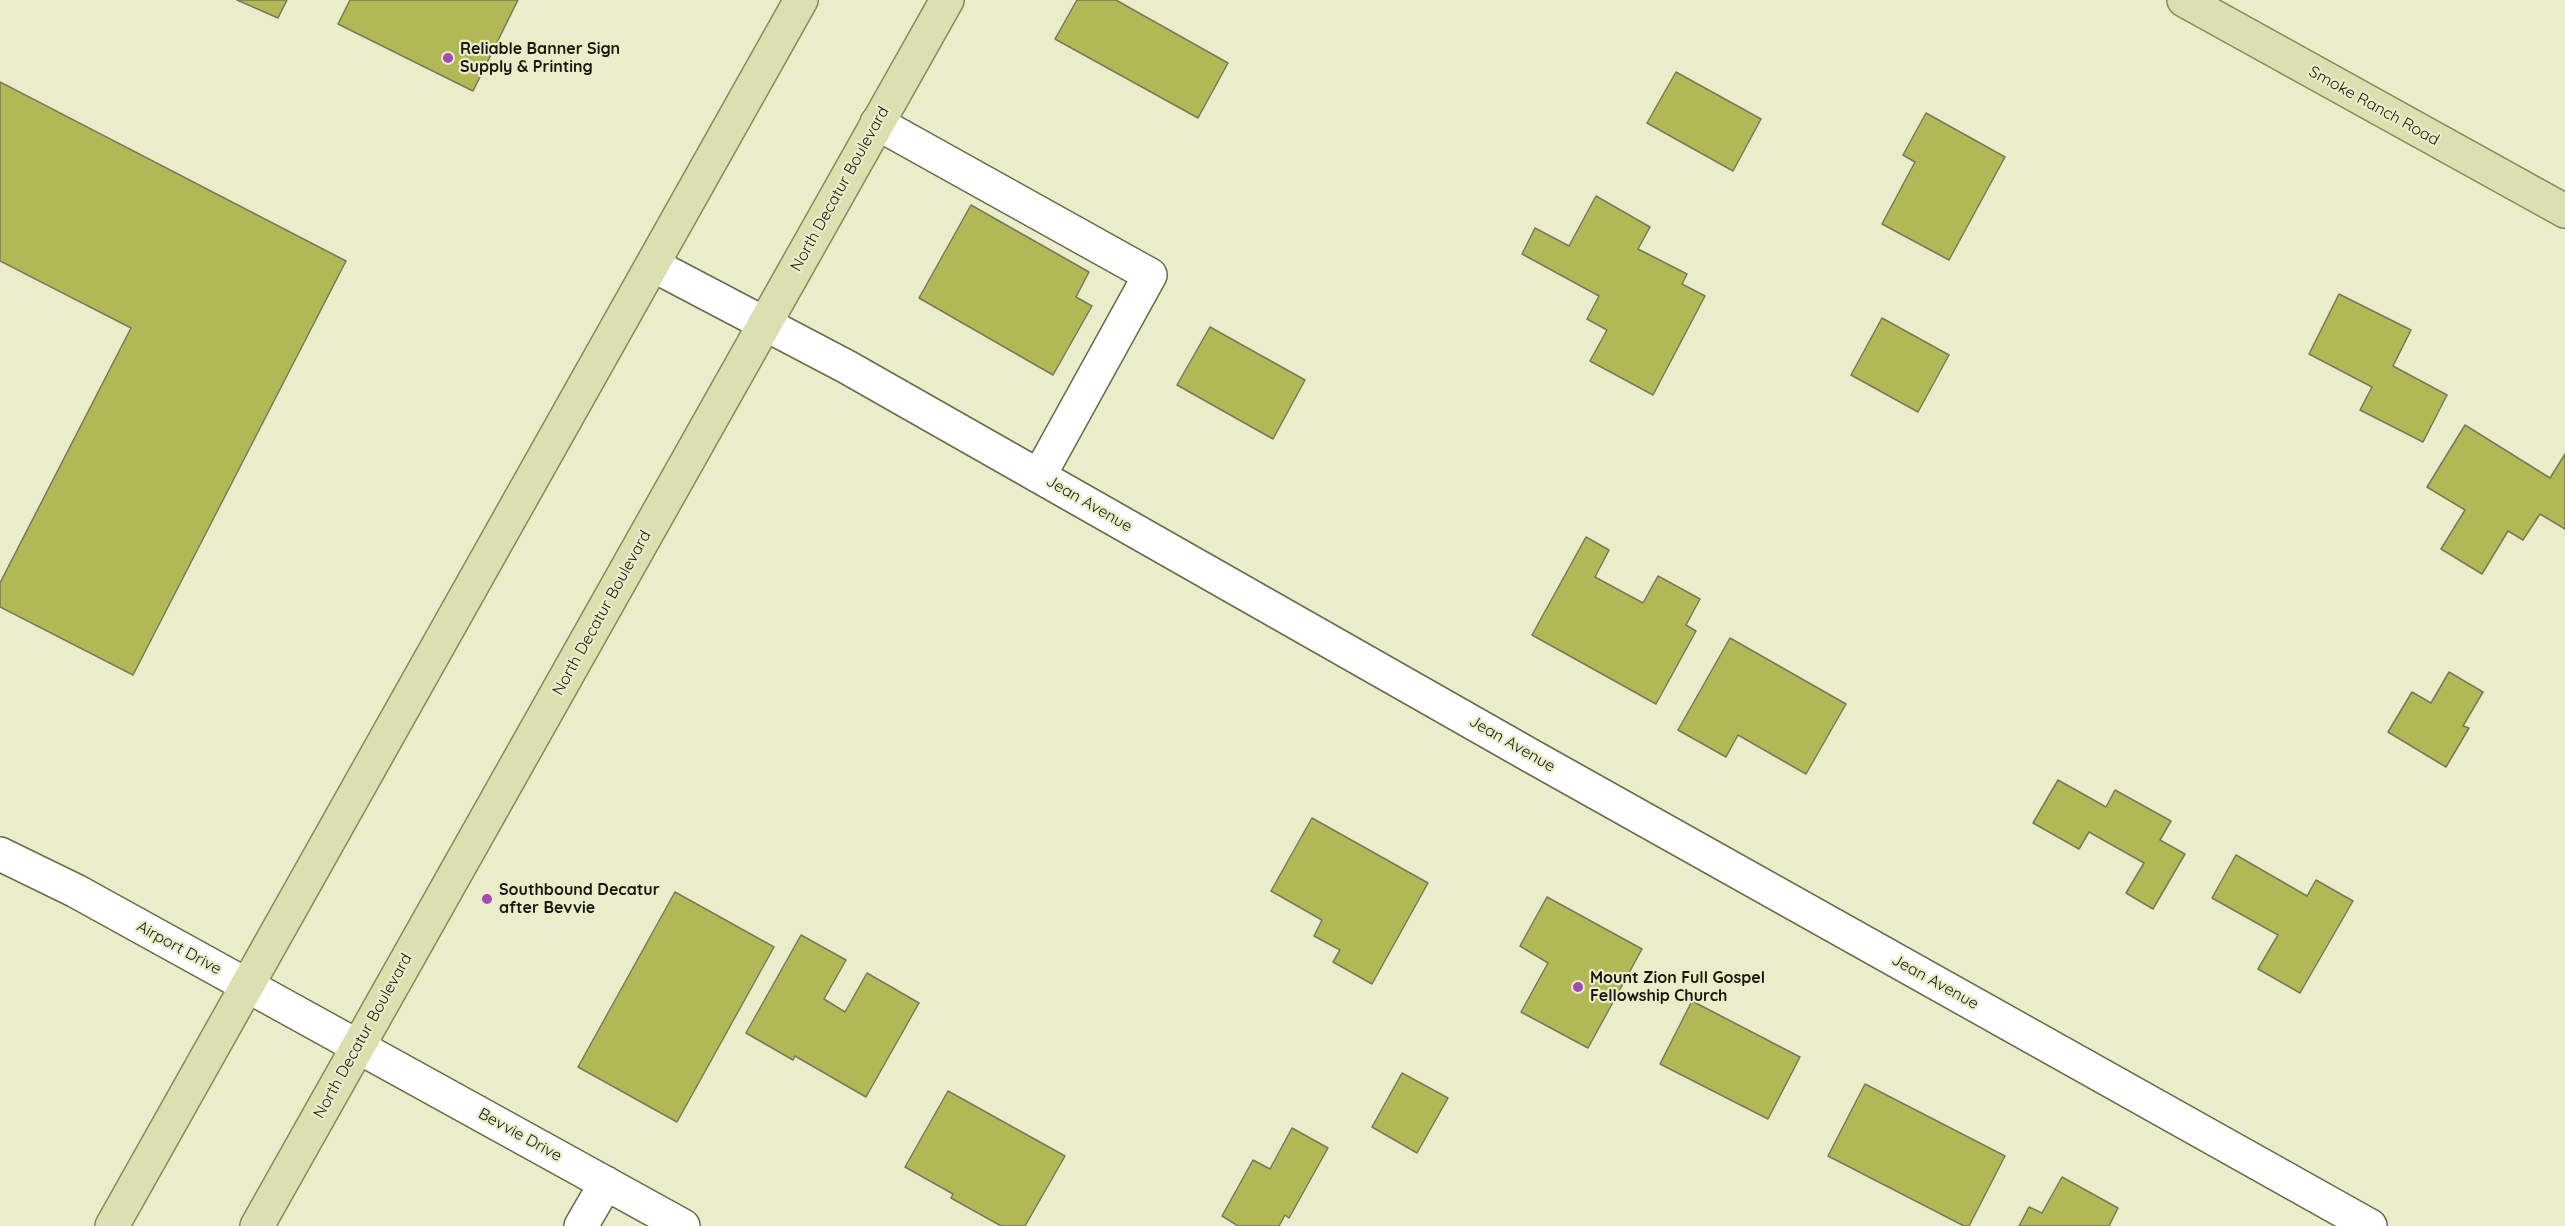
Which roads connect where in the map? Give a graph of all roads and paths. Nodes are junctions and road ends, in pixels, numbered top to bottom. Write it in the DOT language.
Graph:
graph roads {
  1 [pos="801,0"];
  2 [pos="947,0"];
  3 [pos="2184,0"];
  4 [pos="877,123"];
  5 [pos="2565,211"];
  6 [pos="653,265"];
  7 [pos="764,325"];
  8 [pos="1039,476"];
  9 [pos="0,854"];
  10 [pos="248,986"];
  11 [pos="358,1044"];
  12 [pos="606,1183"];
  13 [pos="112,1226"];
  14 [pos="257,1226"];
  15 [pos="581,1226"];
  16 [pos="684,1226"];
  17 [pos="2370,1226"];
  1 -- 6 [label="main road"];
  2 -- 4 [label="main road, North Decatur Boulevard"];
  3 -- 5 [label="main road, Smoke Ranch Road"];
  4 -- 7 [label="main road, North Decatur Boulevard"];
  4 -- 8 [label="street"];
  6 -- 7 [label="street, Jean Avenue"];
  6 -- 10 [label="main road"];
  7 -- 8 [label="street, Jean Avenue"];
  7 -- 11 [label="main road, North Decatur Boulevard"];
  8 -- 17 [label="street, Jean Avenue"];
  9 -- 10 [label="street, Airport Drive"];
  10 -- 11 [label="street, Airport Drive"];
  10 -- 13 [label="main road"];
  11 -- 12 [label="street, Bevvie Drive"];
  11 -- 14 [label="main road, North Decatur Boulevard"];
  12 -- 15 [label="street"];
  12 -- 16 [label="street, Bevvie Drive"];
}
